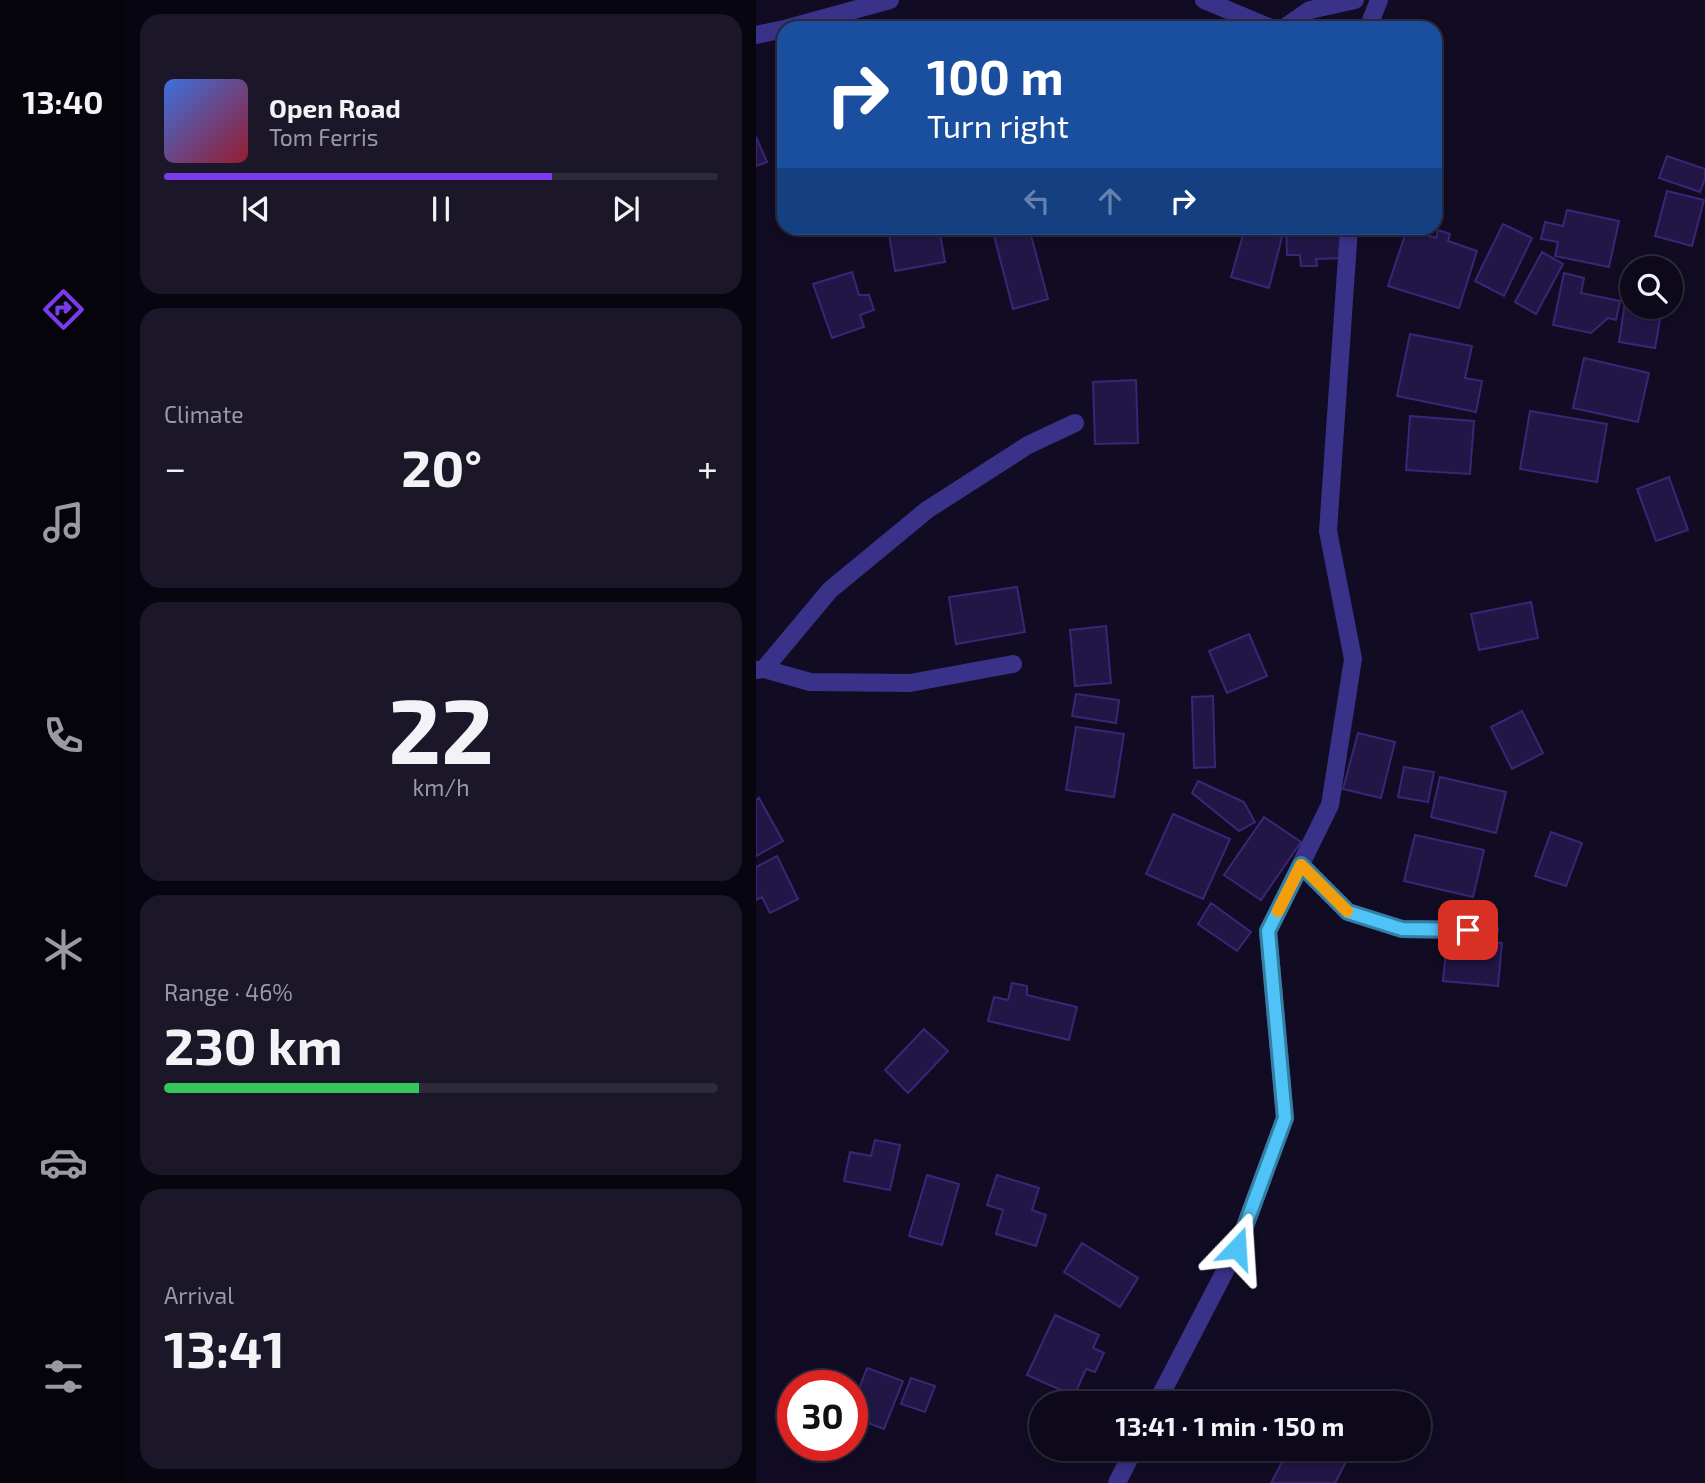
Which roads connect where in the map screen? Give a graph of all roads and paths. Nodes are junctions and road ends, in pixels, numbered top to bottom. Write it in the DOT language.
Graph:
graph roads {
  1 [pos="890,0"];
  2 [pos="1204,0"];
  3 [pos="1354,0"];
  4 [pos="1379,0"];
  5 [pos="812,21"];
  6 [pos="1254,21"];
  7 [pos="1294,21"];
  8 [pos="1371,21"];
  9 [pos="777,30"];
  10 [pos="756,35"];
  11 [pos="1349,235"];
  12 [pos="1075,423"];
  13 [pos="1013,664"];
  14 [pos="760,669"];
  15 [pos="1301,865"];
  16 [pos="1490,930"];
  17 [pos="1163,1391"];
  18 [pos="1128,1461"];
  19 [pos="1117,1483"];
  1 -- 5 [label="street"];
  2 -- 6 [label="street"];
  3 -- 7 [label="street"];
  4 -- 8 [label="street"];
  9 -- 10 [label="street"];
  11 -- 15 [label="street"];
  12 -- 14 [label="street"];
  13 -- 14 [label="street"];
  15 -- 16 [label="street"];
  15 -- 17 [label="street"];
  18 -- 19 [label="street"];
}
